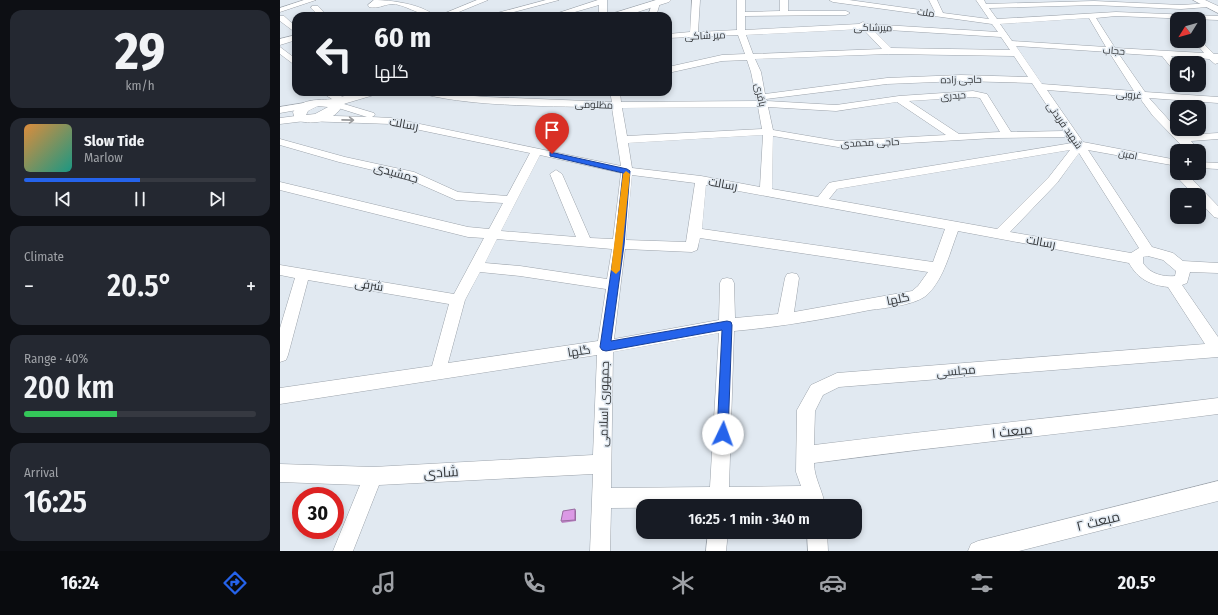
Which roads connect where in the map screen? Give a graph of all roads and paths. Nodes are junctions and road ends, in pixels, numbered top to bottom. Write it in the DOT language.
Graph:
graph roads {
  1 [pos="460,0"];
  2 [pos="484,0"];
  3 [pos="555,0"];
  4 [pos="603,0"];
  5 [pos="696,0"];
  6 [pos="741,0"];
  7 [pos="784,0"];
  8 [pos="830,0"];
  9 [pos="833,0"];
  10 [pos="933,0"];
  11 [pos="1198,0"];
  12 [pos="661,1"];
  13 [pos="309,2"];
  14 [pos="982,3"];
  15 [pos="378,4"];
  16 [pos="1208,5"];
  17 [pos="1218,10"];
  18 [pos="319,12"];
  19 [pos="423,12"];
  20 [pos="434,12"];
  21 [pos="452,12"];
  22 [pos="506,12"];
  23 [pos="566,12"];
  24 [pos="603,12"];
  25 [pos="627,12"];
  26 [pos="654,12"];
  27 [pos="846,13"];
  28 [pos="280,14"];
  29 [pos="740,14"];
  30 [pos="784,14"];
  31 [pos="940,14"];
  32 [pos="1092,17"];
  33 [pos="1218,18"];
  34 [pos="995,22"];
  35 [pos="866,26"];
  36 [pos="292,28"];
  37 [pos="741,33"];
  38 [pos="694,35"];
  39 [pos="672,36"];
  40 [pos="292,38"];
  41 [pos="1007,39"];
  42 [pos="280,42"];
  43 [pos="1205,48"];
  44 [pos="280,50"];
  45 [pos="1112,50"];
  46 [pos="889,51"];
  47 [pos="1016,53"];
  48 [pos="1164,53"];
  49 [pos="1214,56"];
  50 [pos="750,57"];
  51 [pos="292,60"];
  52 [pos="1170,60"];
  53 [pos="1218,64"];
  54 [pos="672,69"];
  55 [pos="1037,84"];
  56 [pos="1143,95"];
  57 [pos="350,96"];
  58 [pos="365,96"];
  59 [pos="448,96"];
  60 [pos="492,96"];
  61 [pos="616,96"];
  62 [pos="899,99"];
  63 [pos="330,100"];
  64 [pos="487,100"];
  65 [pos="1218,100"];
  66 [pos="763,101"];
  67 [pos="617,105"];
  68 [pos="280,110"];
  69 [pos="306,119"];
  70 [pos="280,121"];
  71 [pos="391,121"];
  72 [pos="768,132"];
  73 [pos="1071,134"];
  74 [pos="1008,136"];
  75 [pos="1218,136"];
  76 [pos="958,138"];
  77 [pos="1184,138"];
  78 [pos="622,140"];
  79 [pos="280,142"];
  80 [pos="1079,144"];
  81 [pos="1188,144"];
  82 [pos="537,150"];
  83 [pos="1170,164"];
  84 [pos="1206,164"];
  85 [pos="1218,166"];
  86 [pos="627,171"];
  87 [pos="556,174"];
  88 [pos="701,180"];
  89 [pos="1186,180"];
  90 [pos="280,186"];
  91 [pos="766,192"];
  92 [pos="511,200"];
  93 [pos="821,202"];
  94 [pos="1218,214"];
  95 [pos="953,226"];
  96 [pos="695,233"];
  97 [pos="494,235"];
  98 [pos="999,235"];
  99 [pos="585,243"];
  100 [pos="619,245"];
  101 [pos="1148,251"];
  102 [pos="1135,259"];
  103 [pos="1180,266"];
  104 [pos="476,268"];
  105 [pos="937,268"];
  106 [pos="1218,268"];
  107 [pos="280,270"];
  108 [pos="303,274"];
  109 [pos="792,278"];
  110 [pos="727,282"];
  111 [pos="1172,282"];
  112 [pos="614,285"];
  113 [pos="458,300"];
  114 [pos="786,320"];
  115 [pos="727,325"];
  116 [pos="606,347"];
  117 [pos="1218,350"];
  118 [pos="280,355"];
  119 [pos="438,372"];
  120 [pos="280,396"];
  121 [pos="1218,406"];
  122 [pos="805,455"];
  123 [pos="602,464"];
  124 [pos="280,473"];
  125 [pos="374,476"];
  126 [pos="1218,491"];
  127 [pos="602,498"];
  128 [pos="636,499"];
  129 [pos="720,499"];
  130 [pos="814,499"];
  131 [pos="717,539"];
  132 [pos="817,539"];
  133 [pos="343,551"];
  134 [pos="600,551"];
  135 [pos="716,551"];
  136 [pos="818,551"];
  137 [pos="978,551"];
  1 -- 20 [label="street"];
  2 -- 21 [label="street"];
  3 -- 22 [label="street"];
  4 -- 23 [label="street"];
  4 -- 24 [label="street"];
  5 -- 38 [label="street"];
  6 -- 29 [label="street, باقری"];
  7 -- 30 [label="street"];
  8 -- 27 [label="street"];
  9 -- 31 [label="street, ملت"];
  10 -- 31 [label="street"];
  11 -- 16 [label="main road"];
  12 -- 25 [label="main road"];
  12 -- 26 [label="street"];
  13 -- 18 [label="street"];
  13 -- 28 [label="street"];
  14 -- 16 [label="street"];
  14 -- 34 [label="street, شهید فریدنی"];
  15 -- 19 [label="street"];
  16 -- 17 [label="main road"];
  27 -- 30 [label="street"];
  27 -- 35 [label="street"];
  28 -- 36 [label="street"];
  29 -- 30 [label="street"];
  29 -- 37 [label="street, باقری"];
  31 -- 34 [label="street, ملت"];
  32 -- 33 [label="street, ملت"];
  32 -- 34 [label="street, ملت"];
  32 -- 45 [label="street"];
  34 -- 41 [label="street, شهید فریدنی"];
  35 -- 37 [label="street, میرشاکی"];
  35 -- 41 [label="street, میرشاکی"];
  35 -- 46 [label="street"];
  37 -- 38 [label="street, میر شاکی"];
  37 -- 50 [label="street, باقری"];
  38 -- 39 [label="street, میر شاکی"];
  40 -- 42 [label="street"];
  41 -- 45 [label="street, حجاب"];
  41 -- 47 [label="street, شهید فریدنی"];
  43 -- 49 [label="street"];
  44 -- 51 [label="street"];
  45 -- 48 [label="street, حجاب"];
  45 -- 56 [label="street"];
  46 -- 47 [label="street"];
  46 -- 50 [label="street"];
  47 -- 55 [label="street, شهید فریدنی"];
  48 -- 49 [label="street, حجاب"];
  48 -- 52 [label="street"];
  49 -- 53 [label="street"];
  50 -- 54 [label="street"];
  50 -- 66 [label="street, باقری"];
  55 -- 56 [label="street, غروبی"];
  55 -- 66 [label="street, حاجی زاده"];
  55 -- 73 [label="street, شهید فریدنی"];
  56 -- 65 [label="street, غروبی"];
  56 -- 77 [label="street"];
  57 -- 63 [label="main road"];
  58 -- 63 [label="main road"];
  59 -- 64 [label="street, مظلومی"];
  60 -- 64 [label="street"];
  61 -- 67 [label="street, جمهوری اسلامی"];
  62 -- 66 [label="street"];
  62 -- 74 [label="street, حیدری"];
  62 -- 76 [label="street"];
  63 -- 68 [label="street"];
  63 -- 69 [label="main road"];
  63 -- 69 [label="main road"];
  63 -- 71 [label="street"];
  64 -- 67 [label="street, مظلومی"];
  66 -- 67 [label="street, مظلومی"];
  66 -- 72 [label="street, باقری"];
  67 -- 78 [label="street, جمهوری اسلامی"];
  69 -- 70 [label="street, رسالت"];
  69 -- 71 [label="street, رسالت, one-way"];
  71 -- 82 [label="street, رسالت"];
  72 -- 76 [label="street, حاجی محمدی"];
  72 -- 78 [label="street, حاجی محمدی"];
  72 -- 91 [label="street, باقری"];
  73 -- 74 [label="street, حاجی محمدی"];
  73 -- 80 [label="street, شهید فریدنی"];
  74 -- 76 [label="street, حاجی محمدی"];
  75 -- 77 [label="street"];
  77 -- 81 [label="street"];
  78 -- 86 [label="street, جمهوری اسلامی"];
  79 -- 92 [label="street, جمشیدی"];
  80 -- 83 [label="street, امین"];
  80 -- 93 [label="street"];
  80 -- 98 [label="street"];
  80 -- 101 [label="street, شهید فریدنی"];
  82 -- 86 [label="street, رسالت"];
  82 -- 92 [label="street"];
  84 -- 85 [label="street"];
  86 -- 88 [label="street, رسالت"];
  86 -- 100 [label="street, جمهوری اسلامی"];
  87 -- 99 [label="street"];
  88 -- 91 [label="street, رسالت"];
  88 -- 96 [label="street"];
  89 -- 94 [label="street"];
  90 -- 97 [label="street"];
  91 -- 93 [label="street, رسالت"];
  92 -- 97 [label="street"];
  93 -- 95 [label="street, رسالت"];
  95 -- 98 [label="street, رسالت"];
  95 -- 105 [label="street, گلها"];
  96 -- 100 [label="street"];
  96 -- 105 [label="street"];
  97 -- 99 [label="street"];
  97 -- 104 [label="street"];
  98 -- 102 [label="street, رسالت"];
  99 -- 100 [label="street"];
  100 -- 112 [label="street, جمهوری اسلامی"];
  101 -- 102 [label="street"];
  101 -- 103 [label="street"];
  102 -- 111 [label="street"];
  103 -- 106 [label="street"];
  103 -- 111 [label="street"];
  104 -- 112 [label="street"];
  104 -- 113 [label="street"];
  105 -- 114 [label="street, گلها"];
  107 -- 108 [label="street, شرفی"];
  108 -- 113 [label="street, شرفی"];
  108 -- 118 [label="street"];
  109 -- 114 [label="street"];
  110 -- 115 [label="street"];
  111 -- 117 [label="street"];
  112 -- 116 [label="street, جمهوری اسلامی"];
  113 -- 119 [label="street"];
  114 -- 115 [label="street, گلها"];
  115 -- 116 [label="street, گلها"];
  115 -- 129 [label="street"];
  116 -- 119 [label="street, گلها"];
  116 -- 123 [label="street, جمهوری اسلامی"];
  117 -- 122 [label="street, مجلسی"];
  119 -- 120 [label="street, گلها"];
  121 -- 122 [label="street, مبعث ۱"];
  122 -- 130 [label="street, مجلسی"];
  123 -- 125 [label="street, شادی"];
  123 -- 127 [label="street, جمهوری اسلامی"];
  124 -- 125 [label="street, شادی"];
  125 -- 133 [label="street"];
  126 -- 137 [label="street, مبعث ۲"];
  127 -- 128 [label="street"];
  127 -- 134 [label="street, جمهوری اسلامی"];
  131 -- 135 [label="street"];
  132 -- 136 [label="street"];
}
